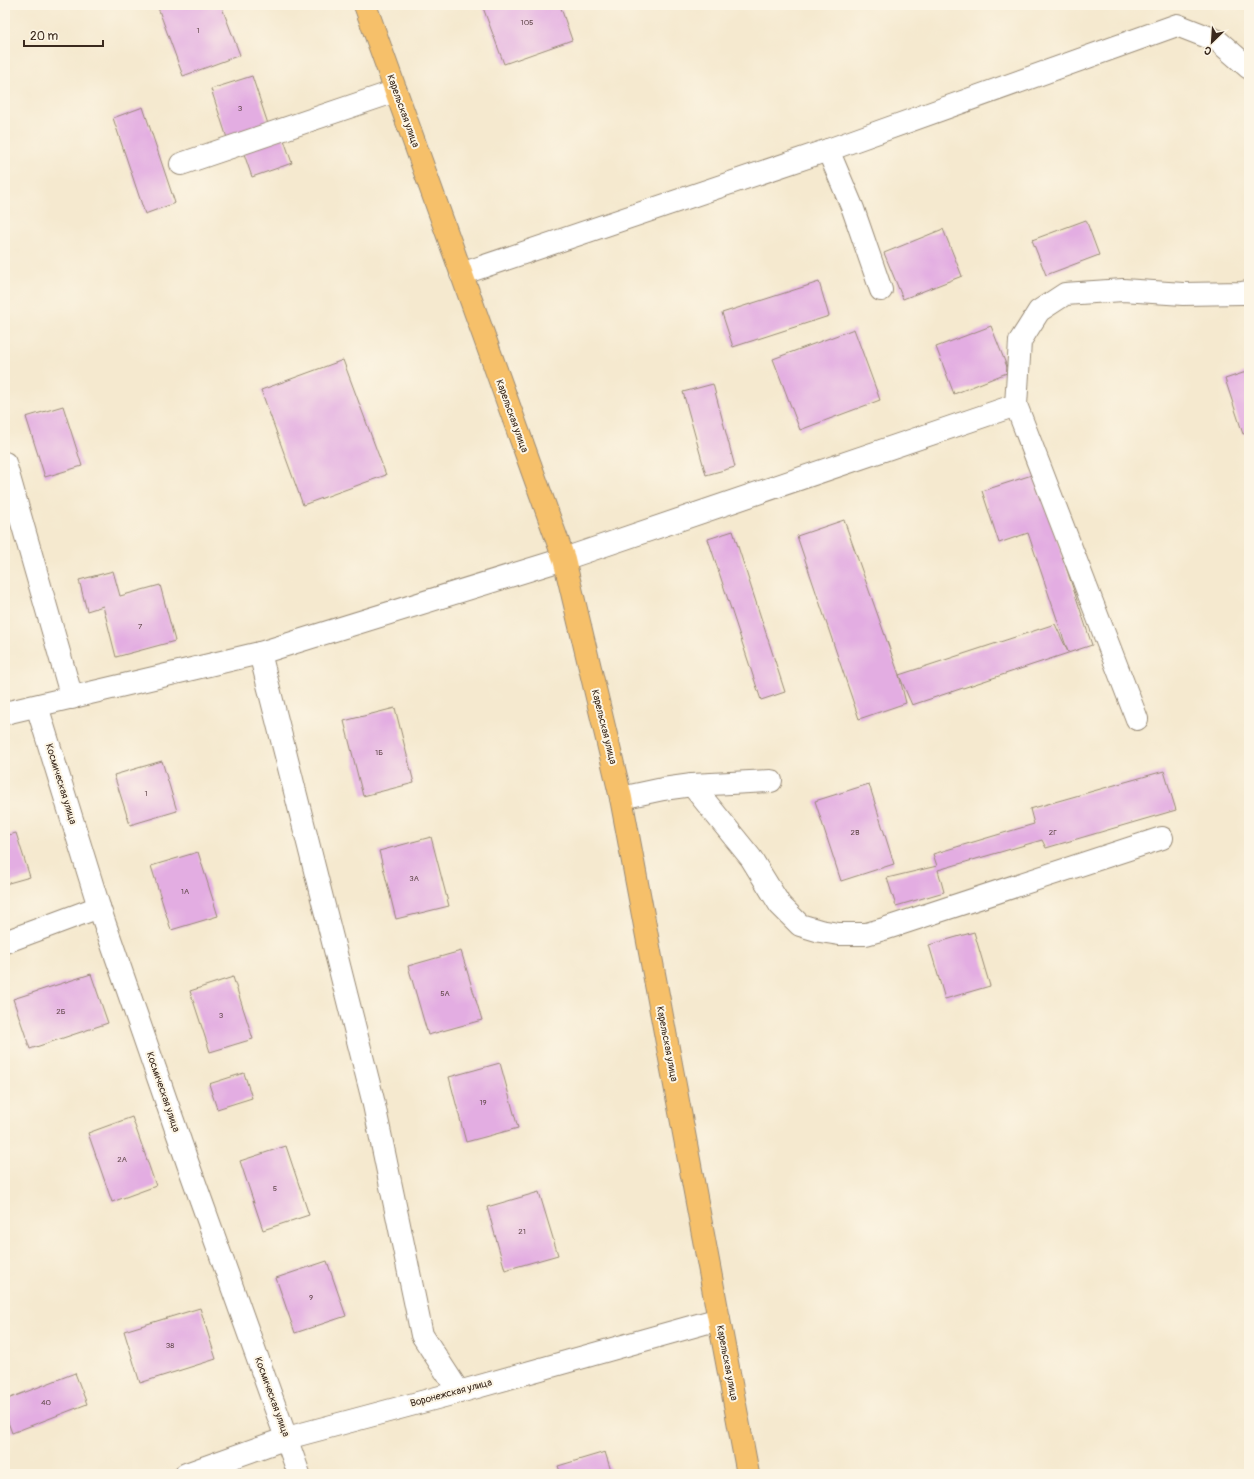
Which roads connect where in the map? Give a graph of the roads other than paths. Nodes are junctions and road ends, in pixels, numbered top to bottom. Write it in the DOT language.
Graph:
graph roads {
  1 [pos="365,5"];
  2 [pos="1249,68"];
  3 [pos="396,91"];
  4 [pos="828,150"];
  5 [pos="181,164"];
  6 [pos="461,274"];
  7 [pos="881,290"];
  8 [pos="1249,292"];
  9 [pos="1016,404"];
  10 [pos="5,463"];
  11 [pos="564,559"];
  12 [pos="260,653"];
  13 [pos="72,698"];
  14 [pos="36,706"];
  15 [pos="5,713"];
  16 [pos="1137,719"];
  17 [pos="771,782"];
  18 [pos="692,785"];
  19 [pos="621,798"];
  20 [pos="1162,838"];
  21 [pos="99,907"];
  22 [pos="5,942"];
  23 [pos="719,1319"];
  24 [pos="459,1392"];
  25 [pos="287,1438"];
  26 [pos="186,1474"];
  27 [pos="299,1474"];
  28 [pos="748,1474"];
  1 -- 3 [label="main road, Карельская улица"];
  2 -- 4 [label="street"];
  3 -- 5 [label="street"];
  3 -- 6 [label="main road, Карельская улица"];
  4 -- 6 [label="street"];
  4 -- 7 [label="street"];
  6 -- 11 [label="main road, Карельская улица"];
  8 -- 9 [label="street"];
  9 -- 11 [label="street"];
  9 -- 16 [label="street"];
  10 -- 13 [label="street"];
  11 -- 12 [label="street"];
  11 -- 19 [label="main road, Карельская улица"];
  12 -- 13 [label="street"];
  12 -- 24 [label="street"];
  13 -- 14 [label="street"];
  14 -- 15 [label="street"];
  14 -- 21 [label="street, Космическая улица"];
  17 -- 18 [label="street"];
  18 -- 19 [label="street"];
  18 -- 20 [label="street"];
  19 -- 23 [label="main road, Карельская улица"];
  21 -- 22 [label="street"];
  21 -- 25 [label="street, Космическая улица"];
  23 -- 24 [label="street, Воронежская улица"];
  23 -- 28 [label="main road, Карельская улица"];
  24 -- 25 [label="street, Воронежская улица"];
  25 -- 26 [label="street, Воронежская улица"];
  25 -- 27 [label="street, Космическая улица"];
}
